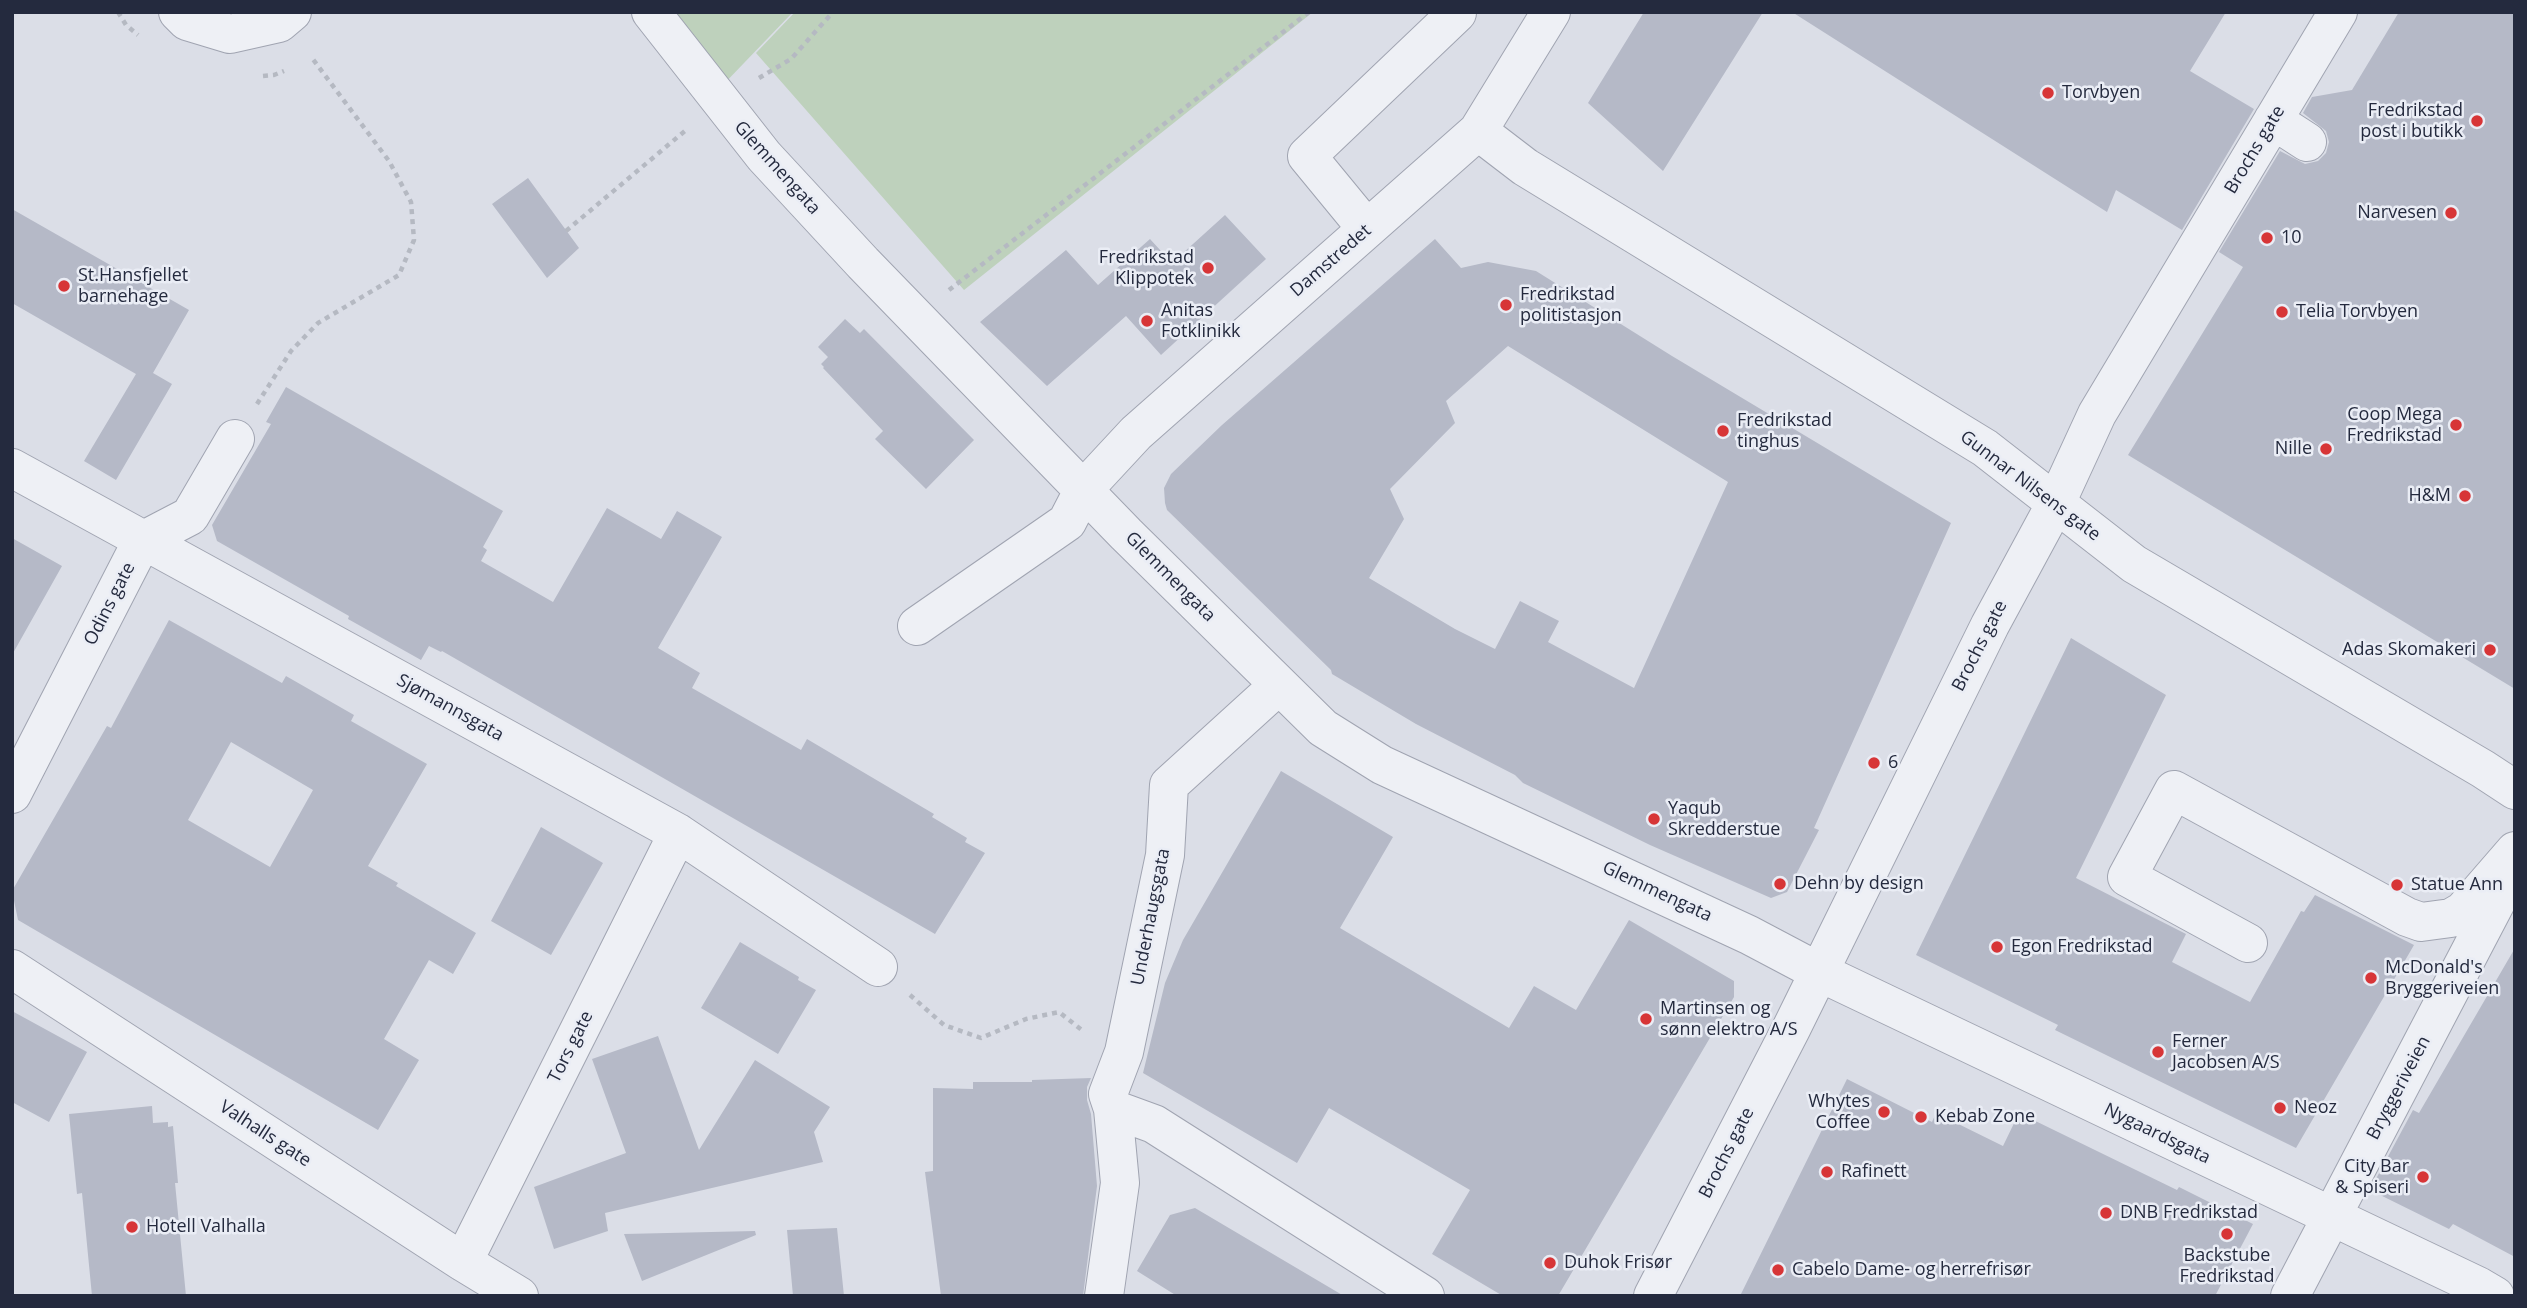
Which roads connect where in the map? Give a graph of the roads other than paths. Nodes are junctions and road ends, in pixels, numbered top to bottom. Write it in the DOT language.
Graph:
graph roads {
  1 [pos="178,12"];
  2 [pos="292,12"];
  3 [pos="651,12"];
  4 [pos="1551,12"];
  5 [pos="2338,12"];
  6 [pos="1457,13"];
  7 [pos="2273,120"];
  8 [pos="1478,131"];
  9 [pos="2307,142"];
  10 [pos="1367,229"];
  11 [pos="235,439"];
  12 [pos="12,468"];
  13 [pos="1084,489"];
  14 [pos="2056,503"];
  15 [pos="142,541"];
  16 [pos="918,626"];
  17 [pos="1279,685"];
  18 [pos="2515,790"];
  19 [pos="12,794"];
  20 [pos="678,833"];
  21 [pos="2511,866"];
  22 [pos="2248,943"];
  23 [pos="878,967"];
  24 [pos="12,969"];
  25 [pos="1818,972"];
  26 [pos="1111,1101"];
  27 [pos="2331,1218"];
  28 [pos="463,1262"];
  29 [pos="519,1296"];
  30 [pos="1104,1296"];
  31 [pos="1425,1296"];
  32 [pos="1653,1296"];
  33 [pos="2290,1296"];
  34 [pos="2495,1296"];
  1 -- 2 [label="street"];
  3 -- 13 [label="street, Glemmengata"];
  4 -- 8 [label="street, Damstredet"];
  5 -- 7 [label="street, Brochs gate"];
  6 -- 10 [label="street"];
  7 -- 9 [label="street"];
  7 -- 14 [label="street, Brochs gate"];
  8 -- 10 [label="street, Damstredet"];
  8 -- 14 [label="street, Gunnar Nilsens gate"];
  10 -- 13 [label="street, Damstredet"];
  11 -- 15 [label="street, Odins gate"];
  12 -- 15 [label="street, Sjømannsgata"];
  13 -- 16 [label="street, Damstredet"];
  13 -- 17 [label="street, Glemmengata"];
  14 -- 18 [label="street, Gunnar Nilsens gate"];
  14 -- 25 [label="street, Brochs gate"];
  15 -- 19 [label="street, Odins gate"];
  15 -- 20 [label="street, Sjømannsgata"];
  17 -- 25 [label="street, Glemmengata"];
  17 -- 26 [label="street, Underhaugsgata"];
  20 -- 23 [label="street, Sjømannsgata"];
  20 -- 28 [label="street, Tors gate"];
  21 -- 22 [label="street"];
  21 -- 27 [label="street, Bryggeriveien"];
  24 -- 28 [label="street, Valhalls gate"];
  25 -- 27 [label="street, Nygaardsgata"];
  25 -- 32 [label="street, Brochs gate"];
  26 -- 30 [label="street, Underhaugsgata"];
  26 -- 31 [label="street"];
  27 -- 33 [label="street, Bryggeriveien"];
  27 -- 34 [label="street, Nygaardsgata"];
  28 -- 29 [label="street, Valhalls gate"];
}
